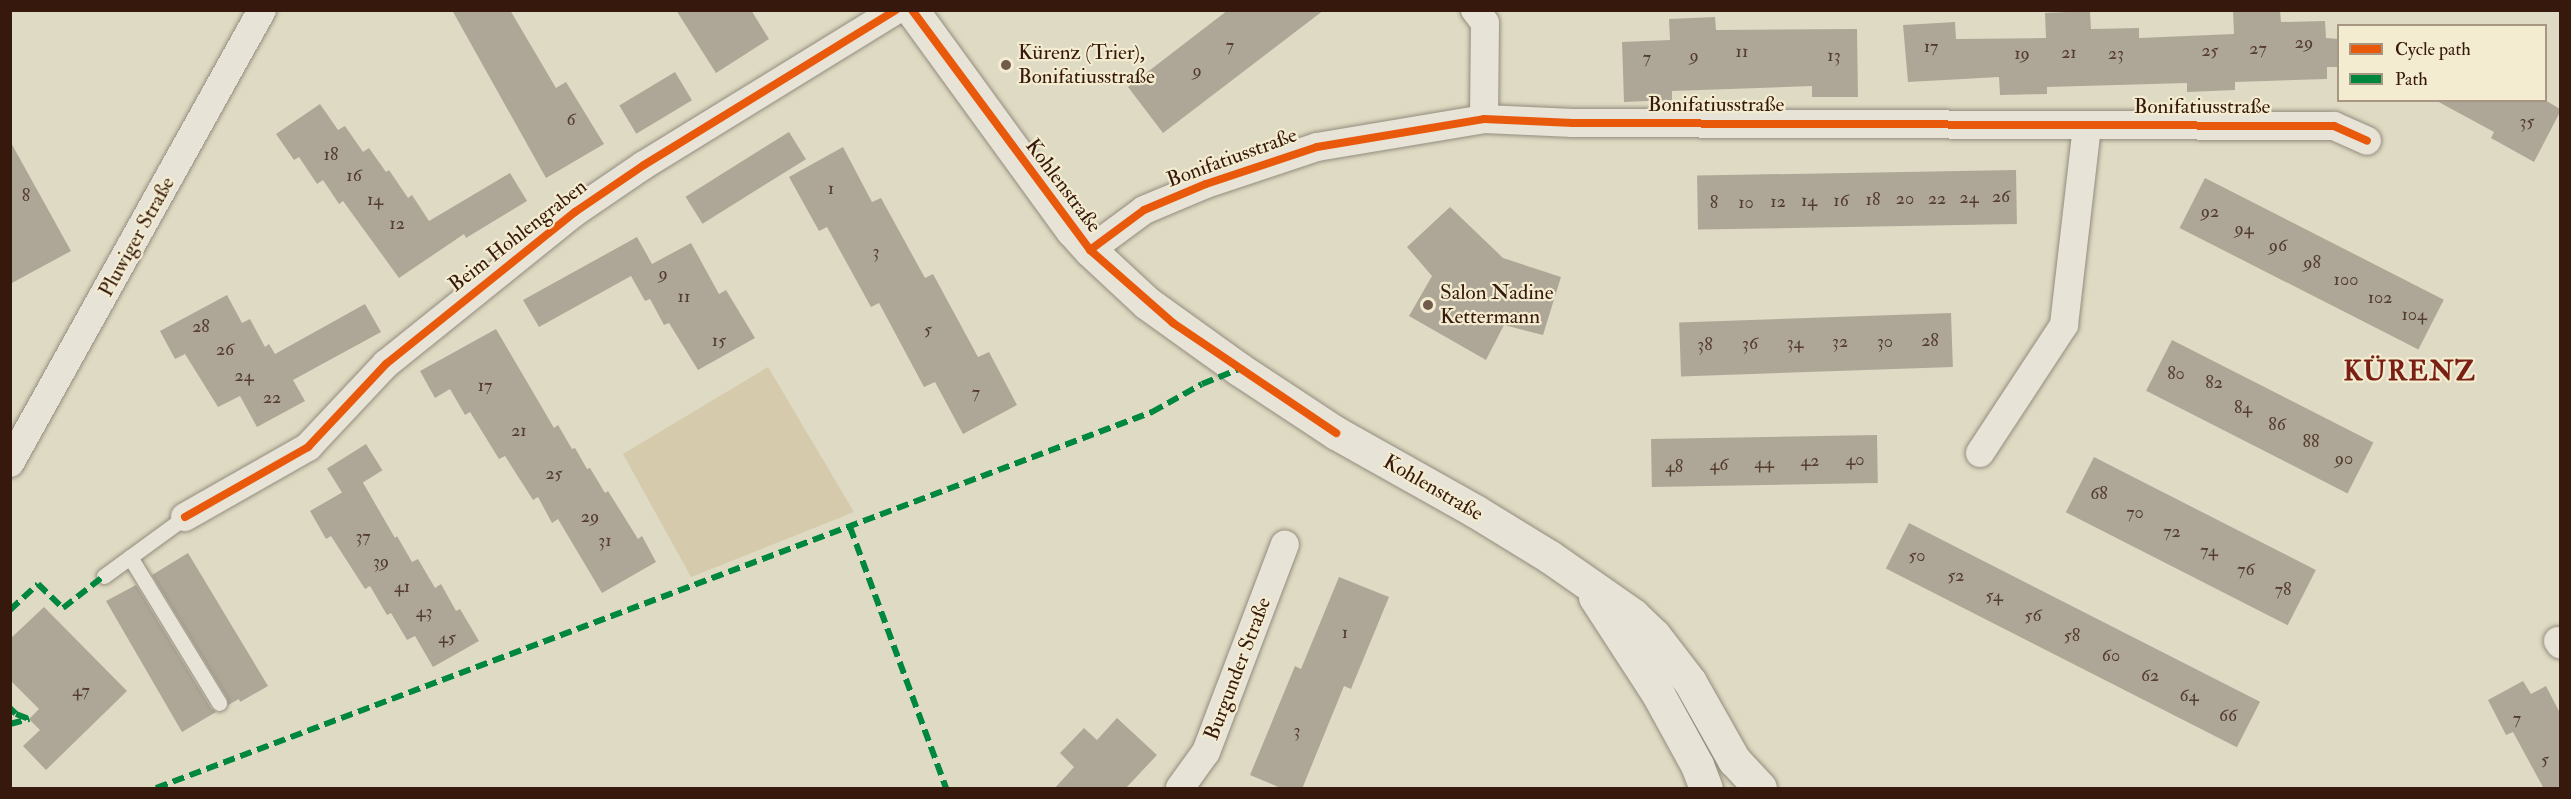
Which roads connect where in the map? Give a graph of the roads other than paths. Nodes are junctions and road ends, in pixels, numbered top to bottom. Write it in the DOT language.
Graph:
graph roads {
  1 [pos="262,10"];
  2 [pos="896,10"];
  3 [pos="912,10"];
  4 [pos="1475,10"];
  5 [pos="1484,119"];
  6 [pos="2087,125"];
  7 [pos="2367,141"];
  8 [pos="1090,250"];
  9 [pos="1980,453"];
  10 [pos="10,463"];
  11 [pos="185,517"];
  12 [pos="1285,544"];
  13 [pos="130,557"];
  14 [pos="104,576"];
  15 [pos="1585,580"];
  16 [pos="219,703"];
  17 [pos="1180,789"];
  18 [pos="1706,789"];
  19 [pos="1760,789"];
  1 -- 10 [label="street, Pluwiger Straße"];
  2 -- 11 [label="street, Beim Hohlengraben"];
  3 -- 8 [label="main road, Kohlenstraße"];
  4 -- 5 [label="street"];
  5 -- 6 [label="street, Bonifatiusstraße"];
  5 -- 8 [label="street, Bonifatiusstraße"];
  6 -- 7 [label="street, Bonifatiusstraße"];
  6 -- 9 [label="street"];
  8 -- 15 [label="main road, Kohlenstraße"];
  11 -- 13 [label="lane"];
  12 -- 17 [label="street, Burgunder Straße"];
  13 -- 14 [label="lane"];
  13 -- 16 [label="lane"];
  15 -- 18 [label="main road, Kohlenstraße"];
  15 -- 19 [label="main road, Kohlenstraße"];
}
